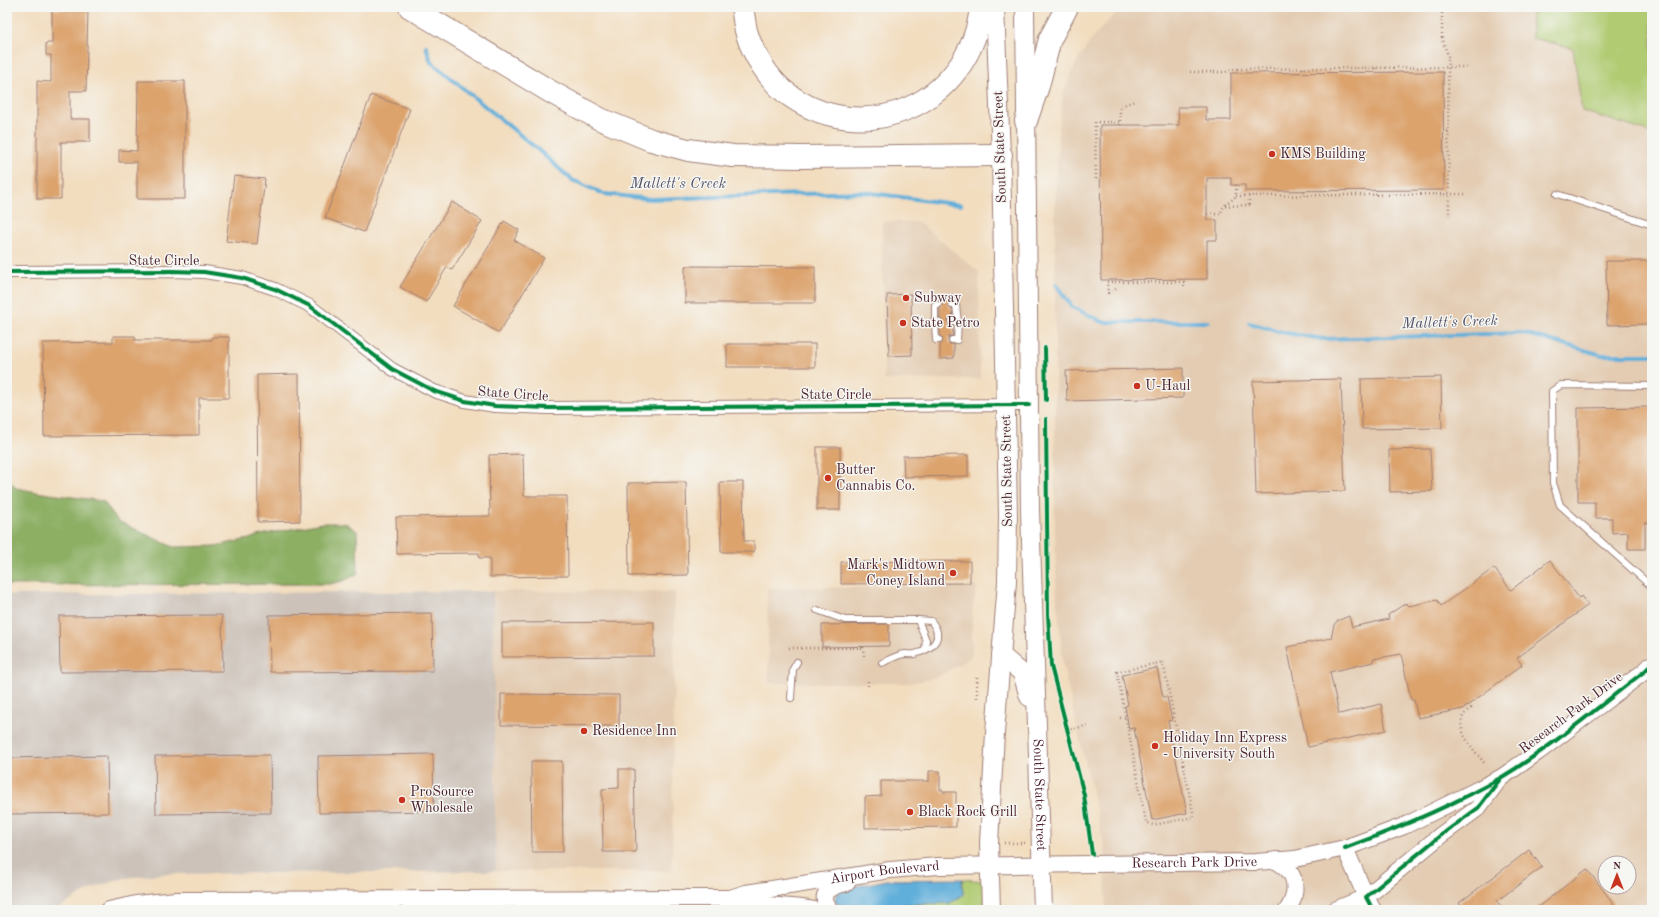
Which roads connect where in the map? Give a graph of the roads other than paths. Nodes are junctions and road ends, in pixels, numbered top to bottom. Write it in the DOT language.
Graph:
graph roads {
  1 [pos="410,7"];
  2 [pos="742,7"];
  3 [pos="980,7"];
  4 [pos="994,7"];
  5 [pos="1026,7"];
  6 [pos="1067,7"];
  7 [pos="1026,120"];
  8 [pos="1001,155"];
  9 [pos="1557,194"];
  10 [pos="1652,225"];
  11 [pos="7,272"];
  12 [pos="938,305"];
  13 [pos="952,305"];
  14 [pos="939,340"];
  15 [pos="952,340"];
  16 [pos="1028,348"];
  17 [pos="1006,349"];
  18 [pos="1652,386"];
  19 [pos="1005,405"];
  20 [pos="1029,405"];
  21 [pos="1652,587"];
  22 [pos="817,610"];
  23 [pos="918,620"];
  24 [pos="925,650"];
  25 [pos="1001,655"];
  26 [pos="797,662"];
  27 [pos="882,663"];
  28 [pos="1652,664"];
  29 [pos="791,698"];
  30 [pos="1502,777"];
  31 [pos="1039,799"];
  32 [pos="1345,848"];
  33 [pos="1276,860"];
  34 [pos="1042,865"];
  35 [pos="990,866"];
  36 [pos="890,870"];
  37 [pos="730,898"];
  38 [pos="1369,904"];
  39 [pos="109,910"];
  40 [pos="814,910"];
  41 [pos="830,910"];
  42 [pos="991,910"];
  43 [pos="1043,910"];
  44 [pos="1287,910"];
  45 [pos="1335,910"];
  1 -- 8 [label="highway"];
  2 -- 3 [label="highway"];
  4 -- 8 [label="main road, South State Street"];
  5 -- 7 [label="main road, South State Street"];
  6 -- 7 [label="highway"];
  7 -- 8 [label="main road"];
  7 -- 16 [label="main road, South State Street"];
  8 -- 17 [label="main road, South State Street"];
  9 -- 10 [label="lane"];
  11 -- 19 [label="street, State Circle"];
  12 -- 14 [label="lane"];
  13 -- 15 [label="lane"];
  16 -- 17 [label="street"];
  16 -- 20 [label="main road, South State Street"];
  17 -- 19 [label="main road, South State Street"];
  18 -- 21 [label="lane"];
  19 -- 20 [label="street, State Circle"];
  19 -- 25 [label="main road, South State Street"];
  20 -- 31 [label="main road, South State Street"];
  22 -- 23 [label="lane"];
  23 -- 24 [label="lane"];
  23 -- 24 [label="lane"];
  24 -- 27 [label="lane"];
  25 -- 31 [label="main road"];
  25 -- 35 [label="main road, South State Street"];
  26 -- 29 [label="lane"];
  28 -- 30 [label="street, Research Park Drive"];
  30 -- 32 [label="street, Research Park Drive"];
  30 -- 38 [label="street, Research Park Drive"];
  31 -- 34 [label="main road, South State Street"];
  32 -- 33 [label="street, Research Park Drive"];
  32 -- 38 [label="street"];
  33 -- 34 [label="street, Research Park Drive"];
  33 -- 44 [label="street"];
  34 -- 35 [label="street, Airport Boulevard"];
  34 -- 43 [label="main road, South State Street"];
  35 -- 36 [label="street, Airport Boulevard"];
  35 -- 42 [label="main road, South State Street"];
  36 -- 37 [label="street, Airport Boulevard"];
  36 -- 41 [label="street"];
  37 -- 39 [label="street, Airport Boulevard"];
  37 -- 40 [label="street, Airport Boulevard"];
  38 -- 45 [label="street, Research Park Drive"];
}
